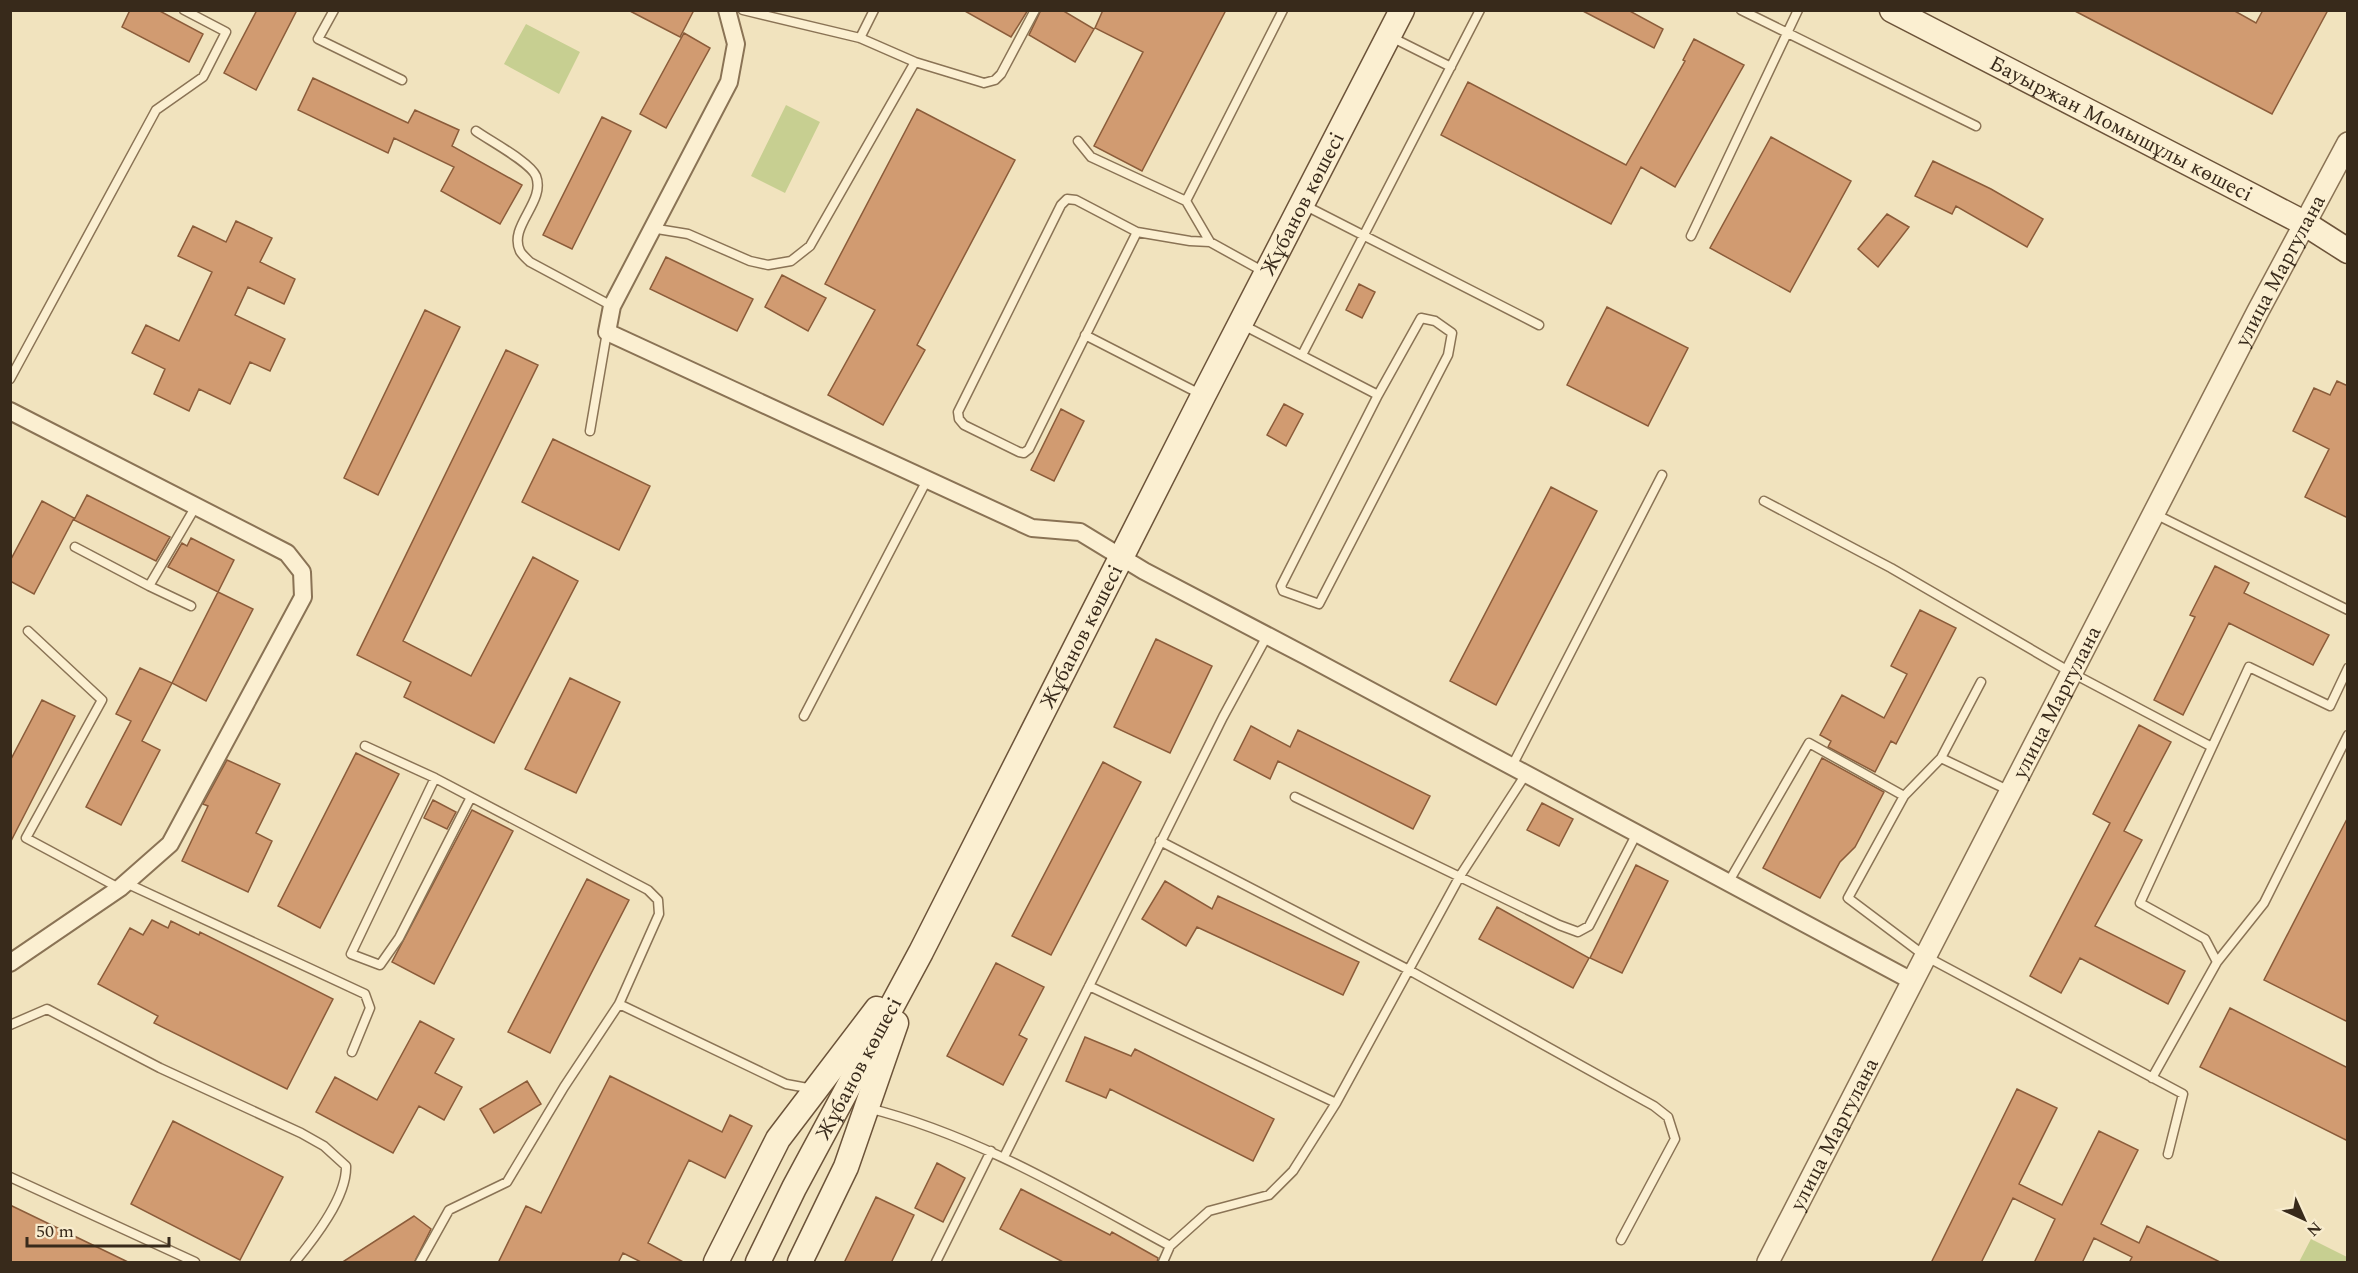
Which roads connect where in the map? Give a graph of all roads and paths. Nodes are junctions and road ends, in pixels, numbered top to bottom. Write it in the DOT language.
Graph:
graph roads {
  1 [pos="184,10"];
  2 [pos="334,10"];
  3 [pos="727,10"];
  4 [pos="743,10"];
  5 [pos="874,10"];
  6 [pos="1035,10"];
  7 [pos="1283,10"];
  8 [pos="1402,10"];
  9 [pos="1480,10"];
  10 [pos="1741,10"];
  11 [pos="1798,10"];
  12 [pos="1892,10"];
  13 [pos="1786,33"];
  14 [pos="1389,36"];
  15 [pos="860,38"];
  16 [pos="915,62"];
  17 [pos="1451,67"];
  18 [pos="402,80"];
  19 [pos="1976,126"];
  20 [pos="476,131"];
  21 [pos="1078,141"];
  22 [pos="2348,143"];
  23 [pos="1186,201"];
  24 [pos="1302,204"];
  25 [pos="2304,223"];
  26 [pos="651,228"];
  27 [pos="1137,232"];
  28 [pos="1362,235"];
  29 [pos="1691,236"];
  30 [pos="1210,242"];
  31 [pos="2348,251"];
  32 [pos="1266,273"];
  33 [pos="612,306"];
  34 [pos="1241,324"];
  35 [pos="1539,325"];
  36 [pos="607,332"];
  37 [pos="1085,334"];
  38 [pos="1302,356"];
  39 [pos="10,379"];
  40 [pos="1378,394"];
  41 [pos="1203,396"];
  42 [pos="10,411"];
  43 [pos="590,430"];
  44 [pos="1662,475"];
  45 [pos="927,480"];
  46 [pos="1764,501"];
  47 [pos="196,505"];
  48 [pos="2154,513"];
  49 [pos="75,547"];
  50 [pos="1122,557"];
  51 [pos="149,586"];
  52 [pos="191,606"];
  53 [pos="2348,610"];
  54 [pos="28,631"];
  55 [pos="1268,636"];
  56 [pos="2348,668"];
  57 [pos="2072,673"];
  58 [pos="1981,682"];
  59 [pos="804,716"];
  60 [pos="2348,735"];
  61 [pos="365,746"];
  62 [pos="2211,747"];
  63 [pos="1941,758"];
  64 [pos="1519,770"];
  65 [pos="435,778"];
  66 [pos="2011,791"];
  67 [pos="1904,796"];
  68 [pos="471,797"];
  69 [pos="1295,797"];
  70 [pos="1637,833"];
  71 [pos="1160,842"];
  72 [pos="1460,876"];
  73 [pos="1728,883"];
  74 [pos="123,886"];
  75 [pos="921,952"];
  76 [pos="1925,956"];
  77 [pos="2217,962"];
  78 [pos="10,963"];
  79 [pos="1407,969"];
  80 [pos="1912,981"];
  81 [pos="1089,986"];
  82 [pos="619,1004"];
  83 [pos="10,1025"];
  84 [pos="352,1052"];
  85 [pos="2152,1078"];
  86 [pos="816,1090"];
  87 [pos="1336,1103"];
  88 [pos="866,1108"];
  89 [pos="991,1151"];
  90 [pos="2168,1154"];
  91 [pos="1004,1157"];
  92 [pos="10,1176"];
  93 [pos="1621,1240"];
  94 [pos="1170,1246"];
  95 [pos="195,1263"];
  96 [pos="295,1263"];
  97 [pos="420,1263"];
  98 [pos="716,1263"];
  99 [pos="758,1263"];
  100 [pos="800,1263"];
  101 [pos="936,1263"];
  102 [pos="1163,1263"];
  103 [pos="1768,1263"];
  1 -- 39 [label="lane"];
  2 -- 18 [label="lane"];
  3 -- 26 [label="street"];
  4 -- 15 [label="lane"];
  5 -- 15 [label="lane"];
  6 -- 16 [label="lane"];
  7 -- 23 [label="lane"];
  8 -- 14 [label="main road, Жұбанов көшесі"];
  9 -- 17 [label="lane"];
  10 -- 13 [label="lane"];
  11 -- 13 [label="lane"];
  12 -- 25 [label="main road, Бауыржан Момышұлы көшесі"];
  13 -- 19 [label="lane"];
  13 -- 29 [label="lane"];
  14 -- 17 [label="lane"];
  14 -- 24 [label="main road, Жұбанов көшесі"];
  15 -- 16 [label="lane"];
  16 -- 26 [label="lane"];
  17 -- 28 [label="lane"];
  20 -- 33 [label="lane"];
  21 -- 23 [label="lane"];
  22 -- 25 [label="street, улица Маргулана"];
  23 -- 30 [label="lane"];
  24 -- 28 [label="lane"];
  24 -- 32 [label="main road, Жұбанов көшесі"];
  25 -- 31 [label="main road, Бауыржан Момышұлы көшесі"];
  25 -- 48 [label="street, улица Маргулана"];
  26 -- 33 [label="street"];
  27 -- 30 [label="lane"];
  27 -- 37 [label="lane"];
  27 -- 37 [label="lane"];
  28 -- 35 [label="lane"];
  28 -- 38 [label="lane"];
  30 -- 32 [label="lane"];
  32 -- 34 [label="main road, Жұбанов көшесі"];
  33 -- 36 [label="street"];
  34 -- 38 [label="lane"];
  34 -- 41 [label="main road, Жұбанов көшесі"];
  36 -- 43 [label="lane"];
  36 -- 45 [label="street"];
  37 -- 41 [label="lane"];
  38 -- 40 [label="lane"];
  40 -- 40 [label="lane"];
  41 -- 50 [label="main road, Жұбанов көшесі"];
  42 -- 47 [label="street"];
  44 -- 64 [label="lane"];
  45 -- 50 [label="street"];
  45 -- 59 [label="lane"];
  46 -- 57 [label="lane"];
  47 -- 51 [label="lane"];
  47 -- 74 [label="street"];
  48 -- 53 [label="lane"];
  48 -- 57 [label="street, улица Маргулана"];
  49 -- 51 [label="lane"];
  50 -- 55 [label="street"];
  50 -- 75 [label="main road, Жұбанов көшесі"];
  51 -- 52 [label="lane"];
  54 -- 74 [label="lane"];
  55 -- 64 [label="street"];
  55 -- 71 [label="lane"];
  56 -- 62 [label="lane"];
  57 -- 62 [label="lane"];
  57 -- 66 [label="street, улица Маргулана"];
  58 -- 63 [label="lane"];
  60 -- 77 [label="lane"];
  61 -- 65 [label="lane"];
  62 -- 77 [label="lane"];
  63 -- 66 [label="lane"];
  63 -- 67 [label="lane"];
  64 -- 70 [label="street"];
  64 -- 72 [label="lane"];
  65 -- 68 [label="lane"];
  65 -- 68 [label="lane"];
  66 -- 76 [label="street, улица Маргулана"];
  67 -- 73 [label="lane"];
  67 -- 76 [label="lane"];
  68 -- 82 [label="lane"];
  69 -- 72 [label="lane"];
  70 -- 72 [label="lane"];
  70 -- 73 [label="street"];
  71 -- 79 [label="lane"];
  71 -- 81 [label="lane"];
  72 -- 79 [label="lane"];
  73 -- 80 [label="street"];
  74 -- 78 [label="street"];
  74 -- 84 [label="lane"];
  75 -- 86 [label="main road"];
  75 -- 88 [label="main road"];
  75 -- 99 [label="main road, Жұбанов көшесі"];
  76 -- 80 [label="street, улица Маргулана"];
  76 -- 85 [label="lane"];
  77 -- 85 [label="lane"];
  79 -- 87 [label="lane"];
  79 -- 93 [label="lane"];
  80 -- 103 [label="street, улица Маргулана"];
  81 -- 87 [label="lane"];
  81 -- 91 [label="lane"];
  82 -- 86 [label="lane"];
  82 -- 97 [label="lane"];
  83 -- 96 [label="lane"];
  85 -- 90 [label="lane"];
  86 -- 98 [label="main road"];
  87 -- 94 [label="lane"];
  88 -- 89 [label="lane"];
  88 -- 100 [label="main road"];
  89 -- 91 [label="lane"];
  89 -- 101 [label="lane"];
  91 -- 94 [label="lane"];
  92 -- 95 [label="lane"];
  94 -- 102 [label="lane"];
}
